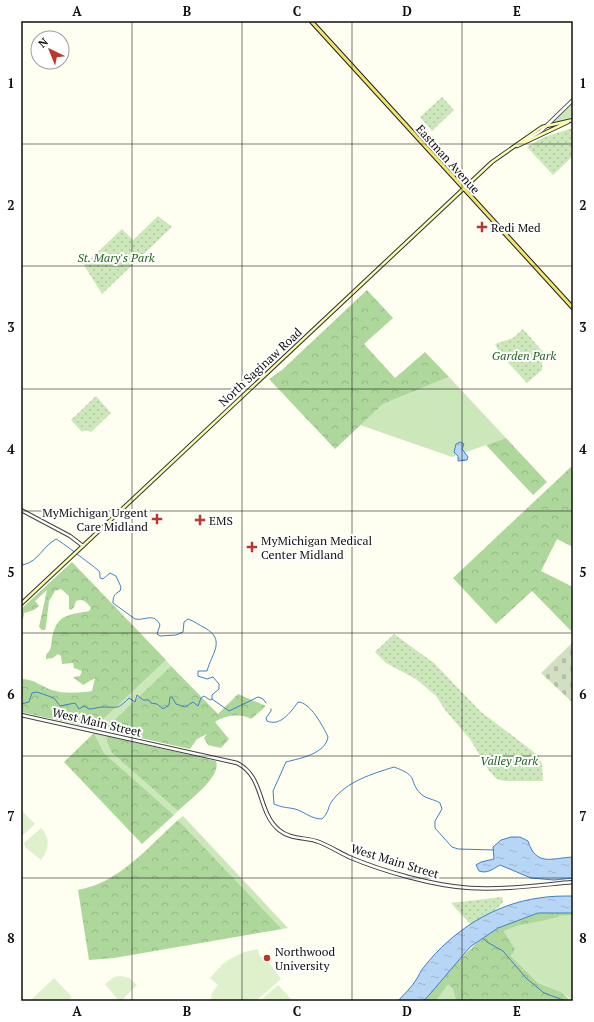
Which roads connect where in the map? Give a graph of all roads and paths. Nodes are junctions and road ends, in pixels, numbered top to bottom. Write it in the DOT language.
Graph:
graph roads {
  1 [pos="311,21"];
  2 [pos="573,100"];
  3 [pos="572,120"];
  4 [pos="547,125"];
  5 [pos="513,147"];
  6 [pos="464,189"];
  7 [pos="573,308"];
  8 [pos="21,510"];
  9 [pos="83,546"];
  10 [pos="21,604"];
  11 [pos="21,715"];
  12 [pos="573,882"];
  1 -- 6 [label="main road, Eastman Avenue"];
  2 -- 4 [label="street"];
  3 -- 4 [label="main road, North Saginaw Road"];
  3 -- 5 [label="main road, North Saginaw Road"];
  4 -- 5 [label="main road, North Saginaw Road"];
  5 -- 6 [label="main road, North Saginaw Road"];
  6 -- 7 [label="main road, Eastman Avenue"];
  6 -- 9 [label="main road, North Saginaw Road"];
  8 -- 9 [label="street"];
  9 -- 10 [label="main road, North Saginaw Road"];
  11 -- 12 [label="street, West Main Street"];
}
